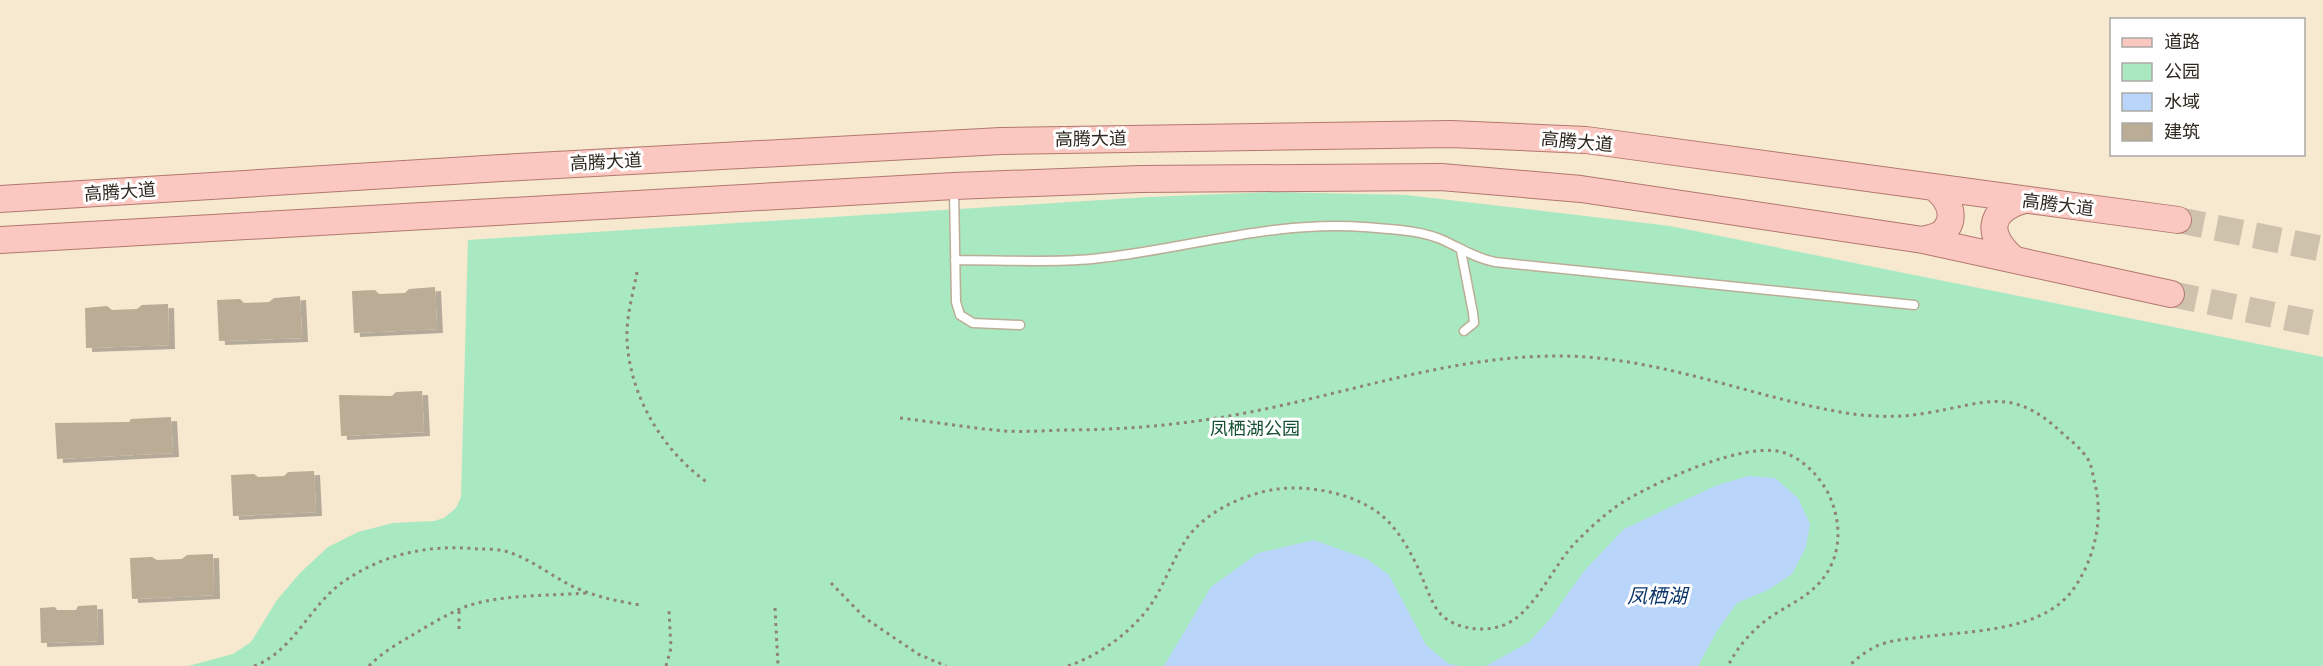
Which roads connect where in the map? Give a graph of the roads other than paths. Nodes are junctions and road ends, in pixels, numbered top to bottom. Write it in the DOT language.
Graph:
graph roads {
  1 [pos="954,186"];
  2 [pos="1936,189"];
  3 [pos="0,199"];
  4 [pos="2025,200"];
  5 [pos="2178,220"];
  6 [pos="0,240"];
  7 [pos="1923,240"];
  8 [pos="1461,251"];
  9 [pos="955,260"];
  10 [pos="2015,260"];
  11 [pos="2171,294"];
  12 [pos="1914,305"];
  13 [pos="1020,325"];
  14 [pos="1464,331"];
  1 -- 6 [label="main road"];
  1 -- 7 [label="main road"];
  1 -- 9 [label="lane"];
  2 -- 3 [label="main road, 高腾大道"];
  2 -- 4 [label="main road, 高腾大道"];
  2 -- 7 [label="main road"];
  4 -- 5 [label="main road, 高腾大道"];
  4 -- 10 [label="main road"];
  7 -- 10 [label="main road"];
  8 -- 9 [label="lane"];
  8 -- 12 [label="lane"];
  8 -- 14 [label="lane"];
  9 -- 13 [label="lane"];
  10 -- 11 [label="main road"];
}
